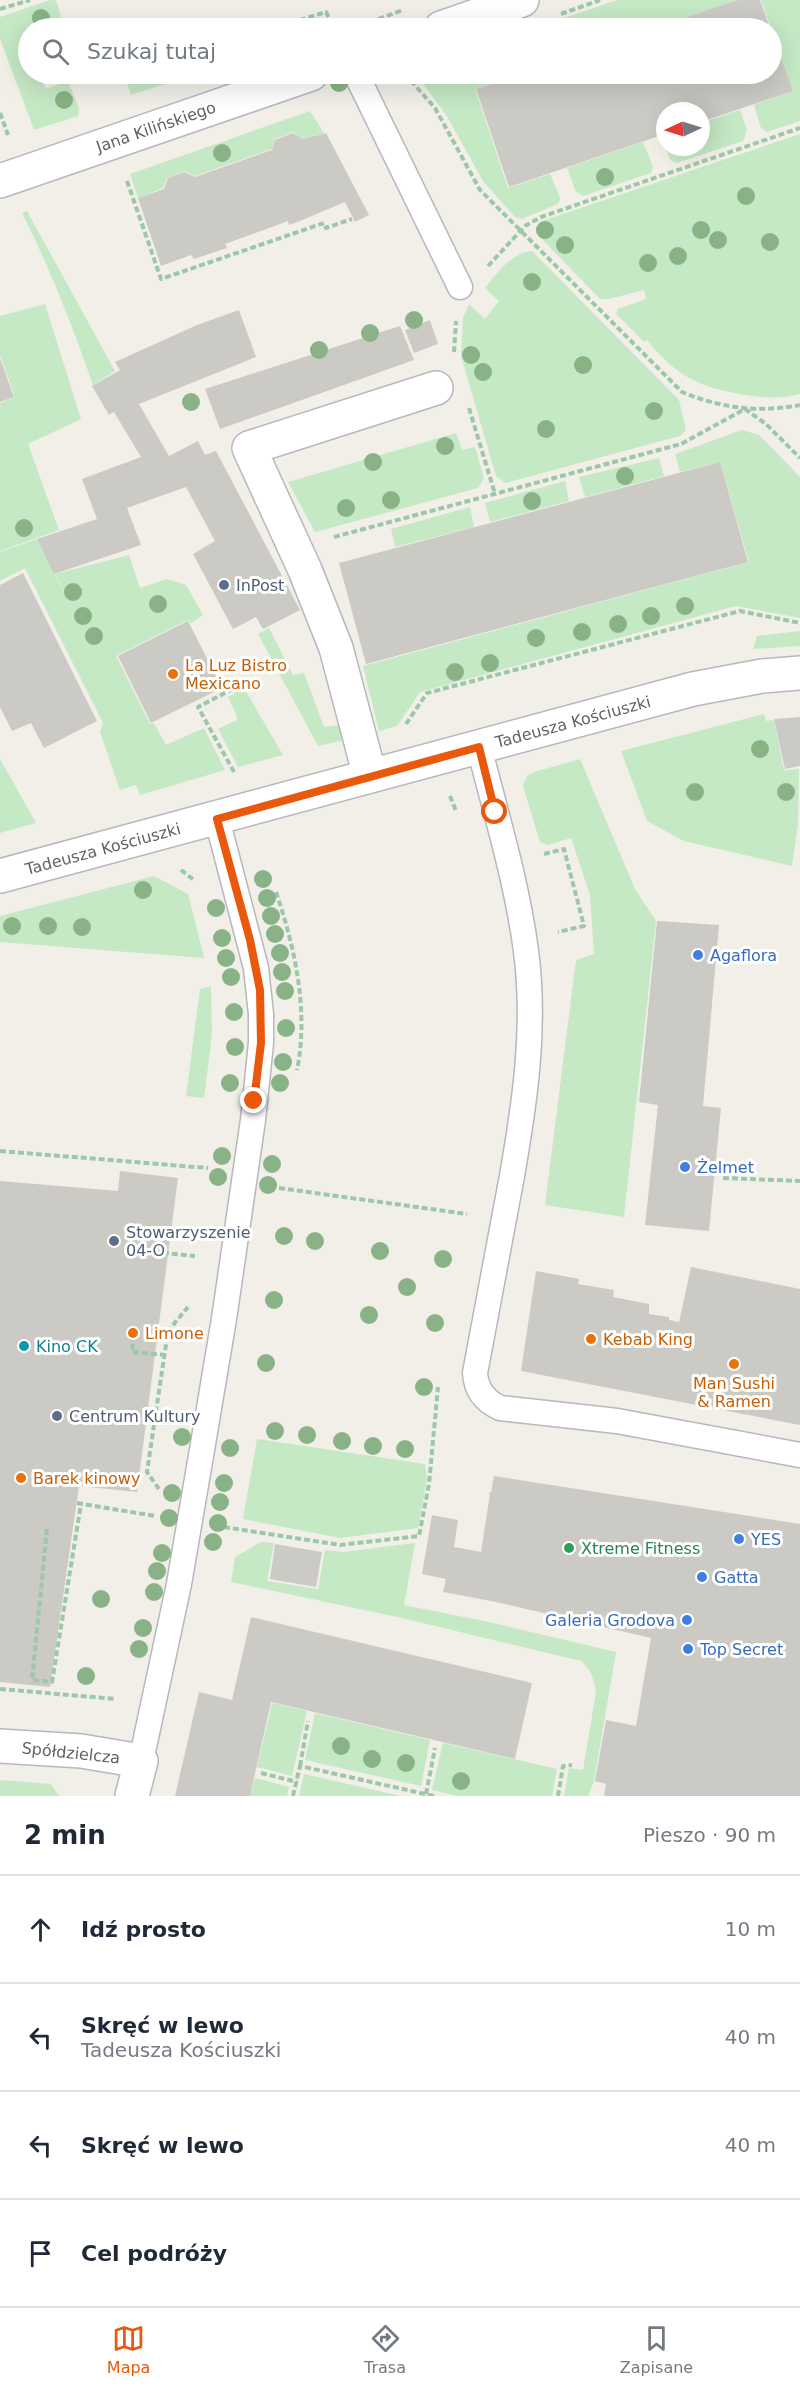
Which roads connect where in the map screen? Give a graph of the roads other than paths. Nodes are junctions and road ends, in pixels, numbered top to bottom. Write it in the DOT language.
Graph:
graph roads {
  1 [pos="522,0"];
  2 [pos="470,18"];
  3 [pos="282,84"];
  4 [pos="361,84"];
  5 [pos="0,181"];
  6 [pos="460,287"];
  7 [pos="436,388"];
  8 [pos="800,673"];
  9 [pos="479,747"];
  10 [pos="370,776"];
  11 [pos="217,819"];
  12 [pos="0,876"];
  13 [pos="800,1455"];
  14 [pos="0,1746"];
  15 [pos="141,1761"];
  16 [pos="132,1796"];
  1 -- 2 [label="street"];
  3 -- 5 [label="street, Jana Kilińskiego"];
  4 -- 6 [label="lane"];
  7 -- 10 [label="street"];
  8 -- 9 [label="street, Tadeusza Kościuszki"];
  9 -- 10 [label="street, Tadeusza Kościuszki"];
  9 -- 13 [label="lane"];
  10 -- 11 [label="street, Tadeusza Kościuszki"];
  11 -- 12 [label="street, Tadeusza Kościuszki"];
  11 -- 15 [label="lane"];
  14 -- 15 [label="street, Spółdzielcza"];
  15 -- 16 [label="street, Spółdzielcza"];
}
